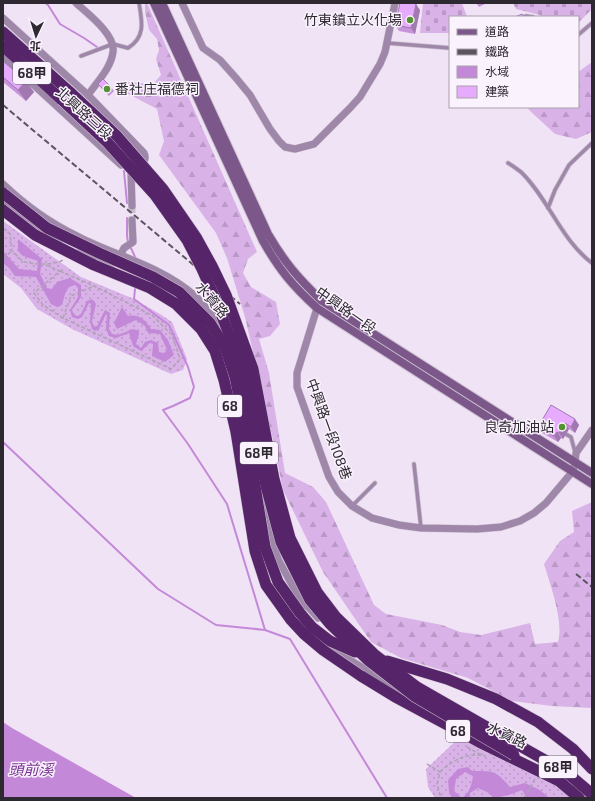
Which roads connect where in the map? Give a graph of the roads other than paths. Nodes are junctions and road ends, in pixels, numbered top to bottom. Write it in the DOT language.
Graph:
graph roads {
  1 [pos="76,3"];
  2 [pos="139,3"];
  3 [pos="154,3"];
  4 [pos="162,3"];
  5 [pos="182,3"];
  6 [pos="395,3"];
  7 [pos="3,18"];
  8 [pos="592,23"];
  9 [pos="3,32"];
  10 [pos="579,35"];
  11 [pos="387,43"];
  12 [pos="113,44"];
  13 [pos="3,46"];
  14 [pos="449,48"];
  15 [pos="81,56"];
  16 [pos="3,57"];
  17 [pos="88,95"];
  18 [pos="592,143"];
  19 [pos="508,163"];
  20 [pos="131,172"];
  21 [pos="3,184"];
  22 [pos="3,194"];
  23 [pos="3,203"];
  24 [pos="132,206"];
  25 [pos="548,208"];
  26 [pos="3,210"];
  27 [pos="132,220"];
  28 [pos="121,255"];
  29 [pos="592,263"];
  30 [pos="115,268"];
  31 [pos="317,308"];
  32 [pos="510,421"];
  33 [pos="547,426"];
  34 [pos="592,430"];
  35 [pos="560,431"];
  36 [pos="575,458"];
  37 [pos="414,464"];
  38 [pos="573,471"];
  39 [pos="592,473"];
  40 [pos="375,483"];
  41 [pos="592,484"];
  42 [pos="352,506"];
  43 [pos="265,510"];
  44 [pos="421,528"];
  45 [pos="297,594"];
  46 [pos="373,674"];
  47 [pos="517,750"];
  48 [pos="592,769"];
  49 [pos="559,781"];
  50 [pos="592,794"];
  51 [pos="579,798"];
  52 [pos="587,798"];
  1 -- 12 [label="street"];
  2 -- 12 [label="lane"];
  3 -- 31 [label="main road, 中興路一段"];
  4 -- 32 [label="main road, 中興路一段"];
  5 -- 11 [label="street"];
  6 -- 11 [label="street"];
  7 -- 17 [label="street, 北興路三段"];
  8 -- 10 [label="lane"];
  9 -- 47 [label="highway, 68甲, bridge"];
  11 -- 14 [label="lane"];
  12 -- 15 [label="lane"];
  12 -- 17 [label="street"];
  13 -- 47 [label="highway, 68甲, bridge"];
  16 -- 20 [label="street, 北興路三段"];
  17 -- 20 [label="street, 北興路三段"];
  18 -- 25 [label="lane"];
  19 -- 25 [label="lane"];
  20 -- 24 [label="street"];
  21 -- 28 [label="street, 水資路"];
  22 -- 48 [label="highway, 68, bridge"];
  23 -- 30 [label="street, 水資路"];
  25 -- 29 [label="lane"];
  26 -- 49 [label="highway, 68, bridge"];
  27 -- 28 [label="street"];
  28 -- 30 [label="street"];
  28 -- 43 [label="street, 水資路"];
  30 -- 43 [label="street, 水資路"];
  31 -- 38 [label="main road, 中興路一段"];
  31 -- 42 [label="street, 中興路一段108巷"];
  32 -- 33 [label="lane"];
  32 -- 36 [label="main road, 中興路一段"];
  34 -- 36 [label="street"];
  35 -- 36 [label="lane"];
  36 -- 38 [label="street"];
  36 -- 39 [label="main road, 中興路一段"];
  37 -- 44 [label="lane"];
  38 -- 41 [label="main road, 中興路一段"];
  38 -- 44 [label="street, 中興路一段108巷"];
  40 -- 42 [label="lane"];
  42 -- 44 [label="street, 中興路一段108巷"];
  43 -- 45 [label="street, 水資路"];
  45 -- 46 [label="street, 水資路"];
  45 -- 46 [label="street, 水資路"];
  46 -- 52 [label="street, 水資路"];
  47 -- 49 [label="highway, 68甲"];
  47 -- 50 [label="highway, 68甲"];
  49 -- 51 [label="highway, 68"];
}
